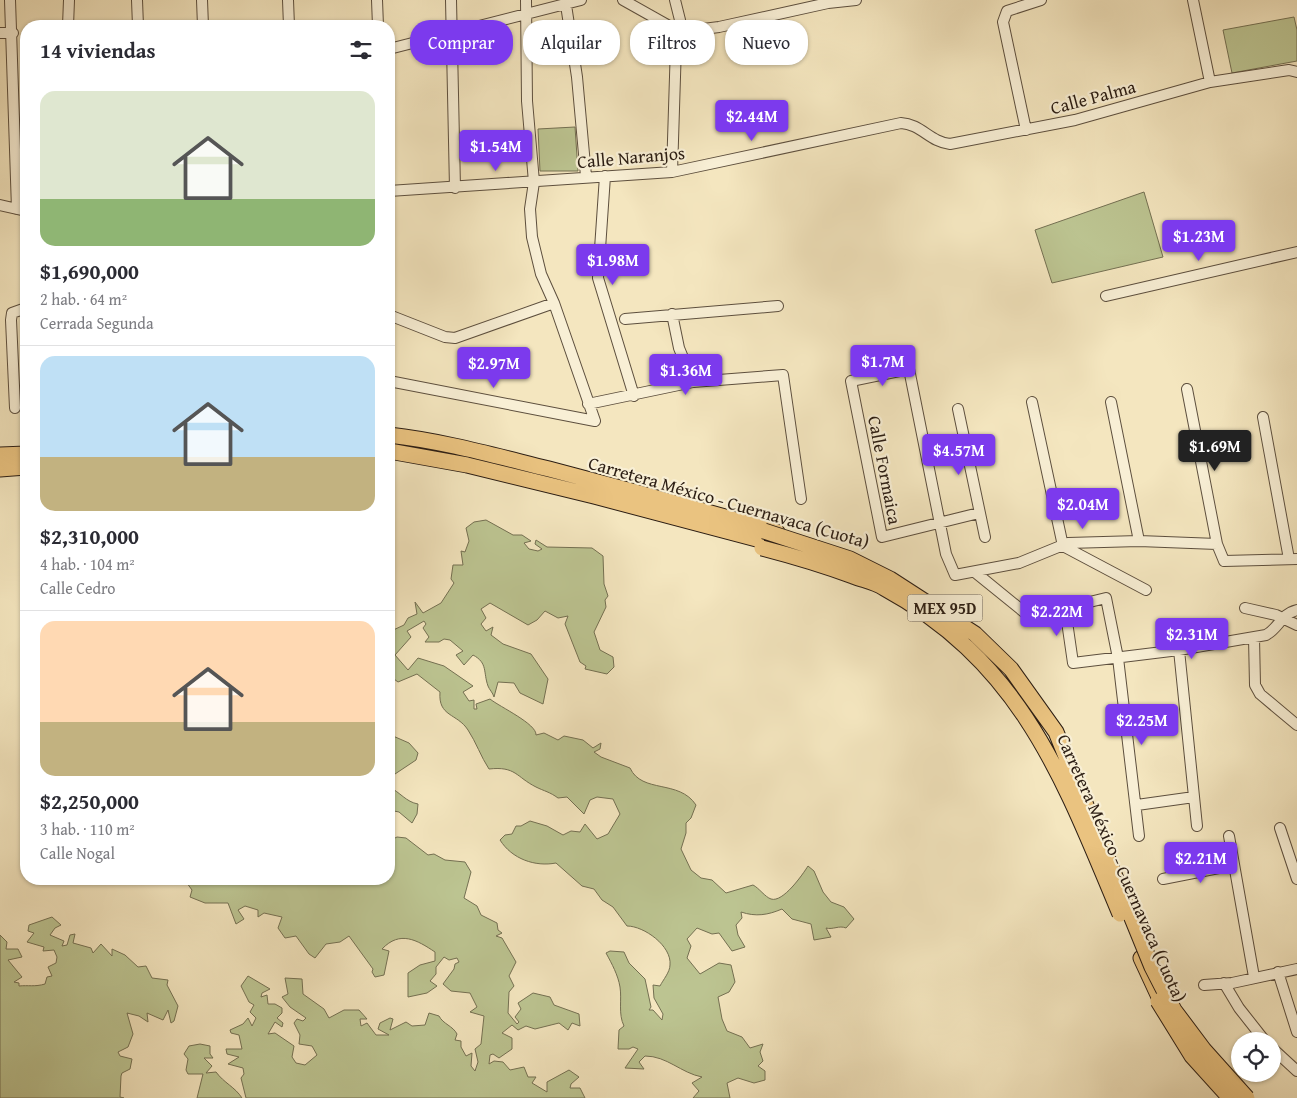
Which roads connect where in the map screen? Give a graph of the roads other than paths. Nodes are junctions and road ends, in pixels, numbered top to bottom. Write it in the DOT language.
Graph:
graph roads {
  1 [pos="10,0"];
  2 [pos="69,0"];
  3 [pos="137,0"];
  4 [pos="202,0"];
  5 [pos="288,0"];
  6 [pos="377,0"];
  7 [pos="452,0"];
  8 [pos="526,0"];
  9 [pos="581,0"];
  10 [pos="623,0"];
  11 [pos="675,0"];
  12 [pos="856,0"];
  13 [pos="1041,0"];
  14 [pos="1193,0"];
  15 [pos="566,5"];
  16 [pos="526,15"];
  17 [pos="68,20"];
  18 [pos="138,20"];
  19 [pos="203,20"];
  20 [pos="289,20"];
  21 [pos="378,20"];
  22 [pos="451,20"];
  23 [pos="506,20"];
  24 [pos="659,20"];
  25 [pos="678,20"];
  26 [pos="715,27"];
  27 [pos="0,33"];
  28 [pos="12,33"];
  29 [pos="410,44"];
  30 [pos="395,48"];
  31 [pos="452,65"];
  32 [pos="675,65"];
  33 [pos="1297,72"];
  34 [pos="1210,82"];
  35 [pos="901,123"];
  36 [pos="1026,130"];
  37 [pos="672,172"];
  38 [pos="20,175"];
  39 [pos="586,176"];
  40 [pos="605,176"];
  41 [pos="534,182"];
  42 [pos="455,188"];
  43 [pos="395,191"];
  44 [pos="0,205"];
  45 [pos="20,210"];
  46 [pos="1297,252"];
  47 [pos="1106,296"];
  48 [pos="554,303"];
  49 [pos="778,306"];
  50 [pos="20,309"];
  51 [pos="672,314"];
  52 [pos="395,316"];
  53 [pos="625,319"];
  54 [pos="395,382"];
  55 [pos="693,382"];
  56 [pos="1186,389"];
  57 [pos="634,396"];
  58 [pos="1032,402"];
  59 [pos="1112,402"];
  60 [pos="588,404"];
  61 [pos="15,408"];
  62 [pos="958,409"];
  63 [pos="1263,417"];
  64 [pos="395,437"];
  65 [pos="395,437"];
  66 [pos="20,453"];
  67 [pos="0,454"];
  68 [pos="395,454"];
  69 [pos="20,466"];
  70 [pos="0,467"];
  71 [pos="801,498"];
  72 [pos="979,513"];
  73 [pos="940,522"];
  74 [pos="985,536"];
  75 [pos="1139,541"];
  76 [pos="1217,544"];
  77 [pos="1062,546"];
  78 [pos="1293,559"];
  79 [pos="976,573"];
  80 [pos="1146,590"];
  81 [pos="1065,608"];
  82 [pos="1245,608"];
  83 [pos="1297,610"];
  84 [pos="1282,618"];
  85 [pos="1297,625"];
  86 [pos="1254,638"];
  87 [pos="1179,650"];
  88 [pos="1118,658"];
  89 [pos="1297,725"];
  90 [pos="1194,797"];
  91 [pos="1137,805"];
  92 [pos="1197,826"];
  93 [pos="1280,828"];
  94 [pos="1139,836"];
  95 [pos="1229,836"];
  96 [pos="1234,865"];
  97 [pos="1163,879"];
  98 [pos="1297,879"];
  99 [pos="1297,969"];
  100 [pos="1278,972"];
  101 [pos="1254,977"];
  102 [pos="1224,983"];
  103 [pos="1204,985"];
  104 [pos="1258,1032"];
  105 [pos="1297,1032"];
  106 [pos="1281,1056"];
  107 [pos="1297,1071"];
  108 [pos="1231,1098"];
  109 [pos="1247,1098"];
  110 [pos="1251,1098"];
  1 -- 28 [label="street"];
  2 -- 17 [label="street"];
  3 -- 18 [label="street"];
  4 -- 19 [label="street"];
  5 -- 20 [label="street"];
  6 -- 21 [label="street"];
  7 -- 22 [label="street"];
  8 -- 16 [label="street"];
  9 -- 15 [label="street"];
  10 -- 24 [label="street"];
  11 -- 25 [label="street"];
  12 -- 26 [label="street"];
  13 -- 36 [label="street"];
  14 -- 34 [label="street"];
  15 -- 16 [label="street"];
  15 -- 39 [label="street"];
  16 -- 23 [label="street"];
  16 -- 41 [label="street"];
  27 -- 28 [label="street"];
  28 -- 38 [label="street"];
  29 -- 30 [label="street"];
  31 -- 42 [label="street"];
  32 -- 37 [label="street"];
  33 -- 34 [label="street, Calle Palma"];
  34 -- 36 [label="street, Calle Palma"];
  35 -- 36 [label="street, Calle Palma"];
  35 -- 37 [label="street, Calle Naranjos"];
  37 -- 40 [label="street, Calle Naranjos"];
  39 -- 40 [label="street, Calle Naranjos"];
  39 -- 41 [label="street, Calle Naranjos"];
  40 -- 57 [label="street"];
  41 -- 42 [label="street, Calle Naranjos"];
  41 -- 48 [label="street"];
  42 -- 43 [label="street, Calle Naranjos"];
  44 -- 45 [label="street"];
  46 -- 47 [label="street"];
  48 -- 52 [label="street"];
  48 -- 60 [label="street"];
  49 -- 51 [label="street"];
  50 -- 61 [label="street"];
  51 -- 53 [label="street"];
  51 -- 55 [label="street"];
  54 -- 60 [label="street"];
  55 -- 57 [label="street"];
  55 -- 71 [label="street"];
  56 -- 76 [label="street"];
  57 -- 60 [label="street"];
  58 -- 77 [label="street"];
  59 -- 75 [label="street"];
  62 -- 72 [label="street"];
  63 -- 78 [label="street"];
  64 -- 109 [label="highway, bridge"];
  65 -- 110 [label="highway, Carretera México - Cuernavaca (Cuota) / MEX 95D"];
  66 -- 67 [label="highway"];
  68 -- 108 [label="highway, bridge"];
  69 -- 70 [label="highway"];
  72 -- 73 [label="street"];
  72 -- 74 [label="street"];
  73 -- 73 [label="street, Calle Formaica"];
  73 -- 79 [label="street"];
  75 -- 76 [label="street"];
  75 -- 77 [label="street"];
  76 -- 78 [label="street"];
  77 -- 79 [label="street"];
  77 -- 80 [label="street"];
  79 -- 81 [label="street"];
  81 -- 88 [label="street"];
  81 -- 88 [label="street"];
  82 -- 84 [label="street"];
  83 -- 84 [label="street"];
  84 -- 85 [label="street"];
  84 -- 86 [label="street"];
  86 -- 87 [label="street"];
  86 -- 89 [label="street"];
  87 -- 88 [label="street"];
  87 -- 90 [label="street"];
  88 -- 91 [label="street"];
  90 -- 91 [label="street"];
  90 -- 92 [label="street"];
  91 -- 94 [label="street"];
  93 -- 98 [label="street"];
  95 -- 96 [label="street"];
  96 -- 97 [label="street"];
  96 -- 101 [label="street"];
  99 -- 100 [label="street"];
  100 -- 101 [label="street"];
  100 -- 105 [label="street"];
  101 -- 102 [label="street"];
  102 -- 103 [label="street"];
  102 -- 104 [label="street"];
  106 -- 107 [label="street"];
}
